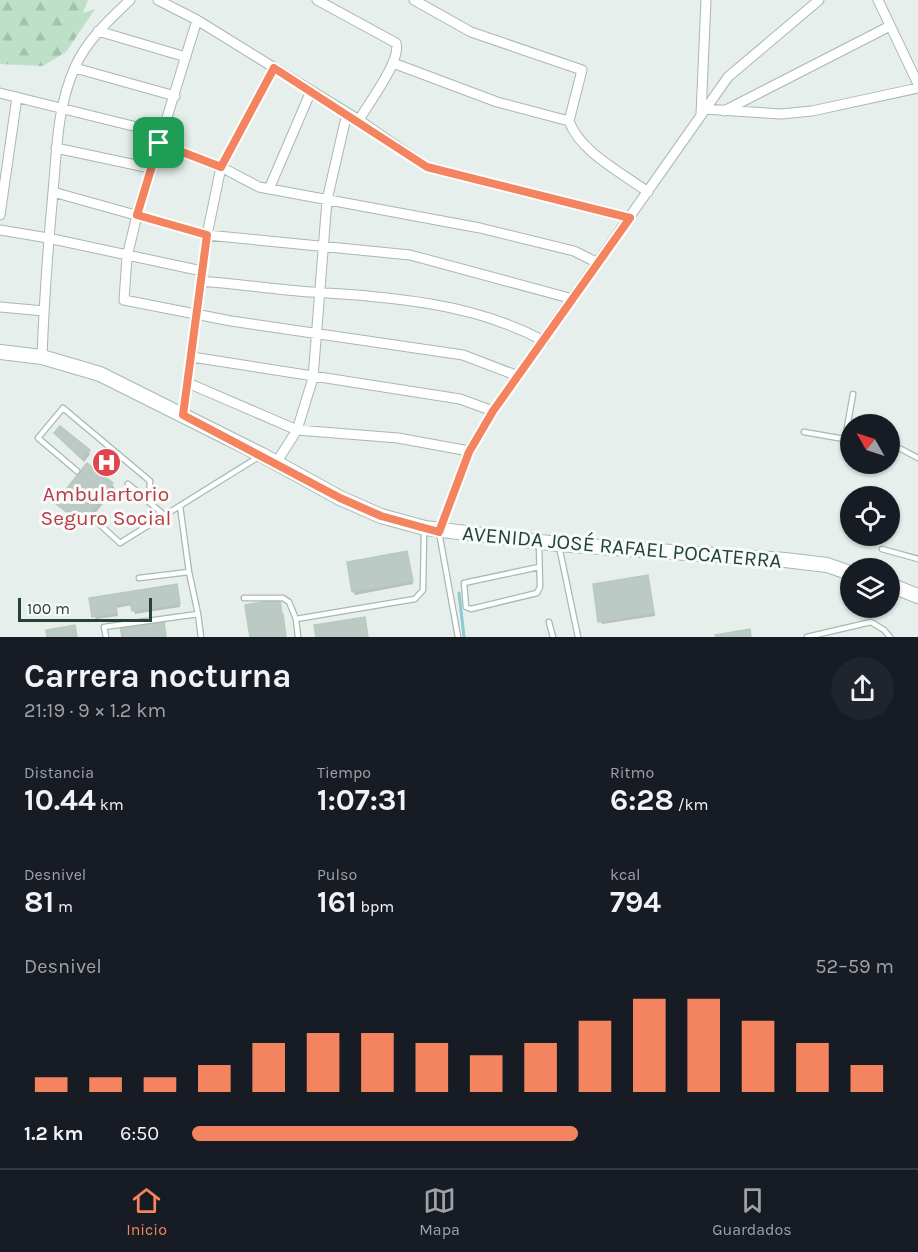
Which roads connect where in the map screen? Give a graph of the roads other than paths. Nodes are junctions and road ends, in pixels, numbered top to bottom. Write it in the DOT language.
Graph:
graph roads {
  1 [pos="130,0"];
  2 [pos="158,0"];
  3 [pos="317,0"];
  4 [pos="414,0"];
  5 [pos="706,0"];
  6 [pos="819,0"];
  7 [pos="878,0"];
  8 [pos="197,20"];
  9 [pos="890,26"];
  10 [pos="98,31"];
  11 [pos="186,57"];
  12 [pos="393,63"];
  13 [pos="75,68"];
  14 [pos="274,68"];
  15 [pos="918,86"];
  16 [pos="311,91"];
  17 [pos="0,93"];
  18 [pos="175,96"];
  19 [pos="16,97"];
  20 [pos="61,107"];
  21 [pos="723,111"];
  22 [pos="703,112"];
  23 [pos="347,113"];
  24 [pos="359,120"];
  25 [pos="569,121"];
  26 [pos="161,133"];
  27 [pos="159,143"];
  28 [pos="56,148"];
  29 [pos="221,167"];
  30 [pos="150,168"];
  31 [pos="268,189"];
  32 [pos="53,192"];
  33 [pos="648,192"];
  34 [pos="327,200"];
  35 [pos="0,215"];
  36 [pos="137,215"];
  37 [pos="630,218"];
  38 [pos="0,230"];
  39 [pos="207,235"];
  40 [pos="48,237"];
  41 [pos="323,247"];
  42 [pos="128,257"];
  43 [pos="598,263"];
  44 [pos="201,276"];
  45 [pos="319,292"];
  46 [pos="573,299"];
  47 [pos="0,307"];
  48 [pos="44,311"];
  49 [pos="197,316"];
  50 [pos="316,333"];
  51 [pos="544,341"];
  52 [pos="0,352"];
  53 [pos="42,357"];
  54 [pos="192,357"];
  55 [pos="518,376"];
  56 [pos="314,378"];
  57 [pos="188,383"];
  58 [pos="853,394"];
  59 [pos="493,411"];
  60 [pos="851,414"];
  61 [pos="183,415"];
  62 [pos="297,430"];
  63 [pos="804,432"];
  64 [pos="840,438"];
  65 [pos="900,449"];
  66 [pos="469,452"];
  67 [pos="262,455"];
  68 [pos="918,458"];
  69 [pos="276,463"];
  70 [pos="77,471"];
  71 [pos="128,484"];
  72 [pos="149,502"];
  73 [pos="180,506"];
  74 [pos="164,515"];
  75 [pos="96,521"];
  76 [pos="425,528"];
  77 [pos="439,532"];
  78 [pos="539,542"];
  79 [pos="558,544"];
  80 [pos="882,549"];
  81 [pos="918,560"];
  82 [pos="539,567"];
  83 [pos="840,570"];
  84 [pos="189,572"];
  85 [pos="140,578"];
  86 [pos="900,589"];
  87 [pos="918,596"];
  88 [pos="244,598"];
  89 [pos="198,614"];
  90 [pos="296,619"];
  91 [pos="549,622"];
  92 [pos="106,637"];
  93 [pos="201,637"];
  94 [pos="298,637"];
  95 [pos="458,637"];
  96 [pos="553,637"];
  97 [pos="578,637"];
  98 [pos="807,637"];
  99 [pos="890,637"];
  1 -- 10 [label="street"];
  2 -- 8 [label="street"];
  3 -- 12 [label="street"];
  4 -- 25 [label="street"];
  5 -- 22 [label="street"];
  6 -- 22 [label="street"];
  7 -- 9 [label="street"];
  8 -- 11 [label="street"];
  8 -- 14 [label="street"];
  9 -- 15 [label="street"];
  9 -- 21 [label="street"];
  10 -- 11 [label="street"];
  10 -- 13 [label="street"];
  11 -- 18 [label="street"];
  12 -- 24 [label="street"];
  12 -- 25 [label="street"];
  13 -- 18 [label="street"];
  13 -- 20 [label="street"];
  14 -- 16 [label="street"];
  14 -- 29 [label="street"];
  15 -- 21 [label="street"];
  16 -- 23 [label="street"];
  16 -- 31 [label="street"];
  17 -- 19 [label="street"];
  18 -- 26 [label="street"];
  19 -- 20 [label="street"];
  19 -- 35 [label="street"];
  20 -- 26 [label="street"];
  20 -- 28 [label="street"];
  21 -- 22 [label="street"];
  22 -- 33 [label="street"];
  23 -- 24 [label="street"];
  23 -- 34 [label="street"];
  24 -- 37 [label="street"];
  25 -- 33 [label="street"];
  26 -- 27 [label="street"];
  27 -- 29 [label="street"];
  27 -- 30 [label="street"];
  28 -- 30 [label="street"];
  28 -- 32 [label="street"];
  29 -- 31 [label="street"];
  29 -- 39 [label="street"];
  30 -- 36 [label="street"];
  31 -- 34 [label="street"];
  32 -- 36 [label="street"];
  32 -- 40 [label="street"];
  33 -- 37 [label="street"];
  34 -- 41 [label="street"];
  34 -- 43 [label="street"];
  36 -- 39 [label="street"];
  36 -- 42 [label="street"];
  37 -- 43 [label="street"];
  38 -- 40 [label="street"];
  39 -- 41 [label="street"];
  39 -- 44 [label="street"];
  40 -- 42 [label="street"];
  40 -- 48 [label="street"];
  41 -- 45 [label="street"];
  41 -- 46 [label="street"];
  42 -- 44 [label="street"];
  42 -- 49 [label="street"];
  43 -- 46 [label="street"];
  44 -- 45 [label="street"];
  44 -- 49 [label="street"];
  45 -- 50 [label="street"];
  45 -- 51 [label="street"];
  46 -- 51 [label="street"];
  47 -- 48 [label="street"];
  48 -- 53 [label="street"];
  49 -- 50 [label="street"];
  49 -- 54 [label="street"];
  50 -- 55 [label="street"];
  50 -- 56 [label="street"];
  51 -- 55 [label="street"];
  52 -- 53 [label="street, AVENIDA JOSÉ RAFAEL POCATERRA"];
  53 -- 61 [label="street, AVENIDA JOSÉ RAFAEL POCATERRA"];
  54 -- 56 [label="street"];
  54 -- 57 [label="street"];
  55 -- 59 [label="street"];
  56 -- 59 [label="street"];
  56 -- 62 [label="street"];
  57 -- 61 [label="street"];
  57 -- 62 [label="street"];
  58 -- 60 [label="lane"];
  59 -- 66 [label="street"];
  61 -- 67 [label="street, AVENIDA JOSÉ RAFAEL POCATERRA"];
  62 -- 66 [label="street"];
  62 -- 69 [label="street"];
  63 -- 64 [label="lane"];
  65 -- 68 [label="lane"];
  66 -- 77 [label="street"];
  67 -- 69 [label="street, AVENIDA JOSÉ RAFAEL POCATERRA"];
  67 -- 73 [label="lane"];
  69 -- 76 [label="street, AVENIDA JOSÉ RAFAEL POCATERRA"];
  70 -- 72 [label="lane"];
  71 -- 72 [label="lane"];
  72 -- 74 [label="lane"];
  73 -- 74 [label="lane"];
  73 -- 84 [label="lane"];
  74 -- 75 [label="lane"];
  76 -- 77 [label="street, AVENIDA JOSÉ RAFAEL POCATERRA"];
  76 -- 90 [label="lane"];
  77 -- 78 [label="street, AVENIDA JOSÉ RAFAEL POCATERRA"];
  77 -- 95 [label="lane"];
  78 -- 79 [label="street, AVENIDA JOSÉ RAFAEL POCATERRA"];
  78 -- 82 [label="lane"];
  79 -- 83 [label="street, AVENIDA JOSÉ RAFAEL POCATERRA"];
  79 -- 97 [label="lane"];
  80 -- 81 [label="lane"];
  82 -- 82 [label="lane"];
  84 -- 85 [label="lane"];
  84 -- 89 [label="lane"];
  86 -- 87 [label="street"];
  88 -- 90 [label="lane"];
  89 -- 92 [label="lane"];
  89 -- 93 [label="lane"];
  90 -- 94 [label="lane"];
  91 -- 96 [label="lane"];
  98 -- 99 [label="lane"];
}
